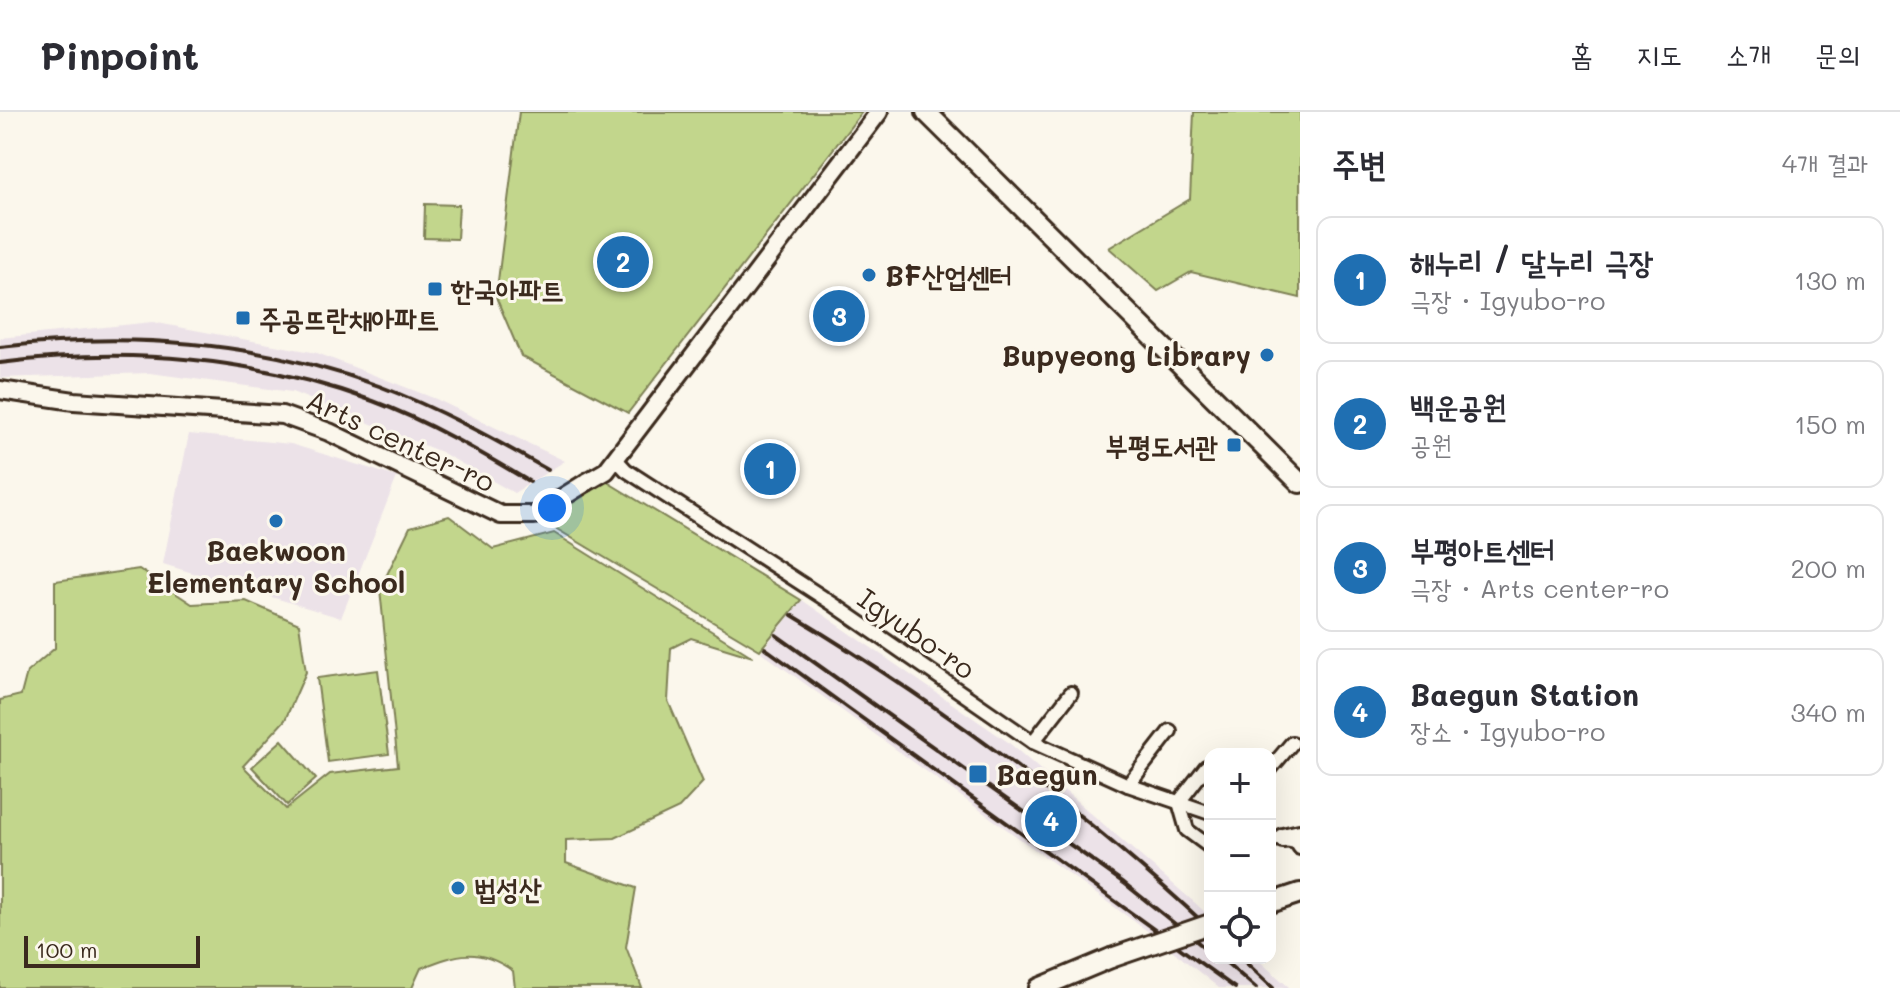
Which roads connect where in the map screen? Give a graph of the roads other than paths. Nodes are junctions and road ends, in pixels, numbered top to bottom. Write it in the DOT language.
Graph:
graph roads {
  1 [pos="879,112"];
  2 [pos="926,112"];
  3 [pos="0,390"];
  4 [pos="615,458"];
  5 [pos="1300,483"];
  6 [pos="1071,693"];
  7 [pos="1170,731"];
  8 [pos="1033,742"];
  9 [pos="1292,743"];
  10 [pos="1276,762"];
  11 [pos="1204,770"];
  12 [pos="1128,785"];
  13 [pos="1179,802"];
  14 [pos="1204,811"];
  15 [pos="1284,837"];
  16 [pos="1204,843"];
  17 [pos="1300,848"];
  18 [pos="1300,893"];
  19 [pos="1276,901"];
  20 [pos="1204,926"];
  21 [pos="1039,988"];
  1 -- 4 [label="street, Arts center-ro"];
  2 -- 5 [label="main road"];
  3 -- 4 [label="street, Arts center-ro, bridge"];
  4 -- 8 [label="street, Igyubo-ro"];
  6 -- 8 [label="street"];
  7 -- 12 [label="street"];
  8 -- 12 [label="street, Igyubo-ro"];
  9 -- 10 [label="street"];
  11 -- 13 [label="street"];
  12 -- 13 [label="street, Igyubo-ro"];
  13 -- 14 [label="street, Igyubo-ro"];
  13 -- 16 [label="street"];
  15 -- 17 [label="street"];
  18 -- 19 [label="main road"];
  20 -- 21 [label="main road, bridge"];
}
